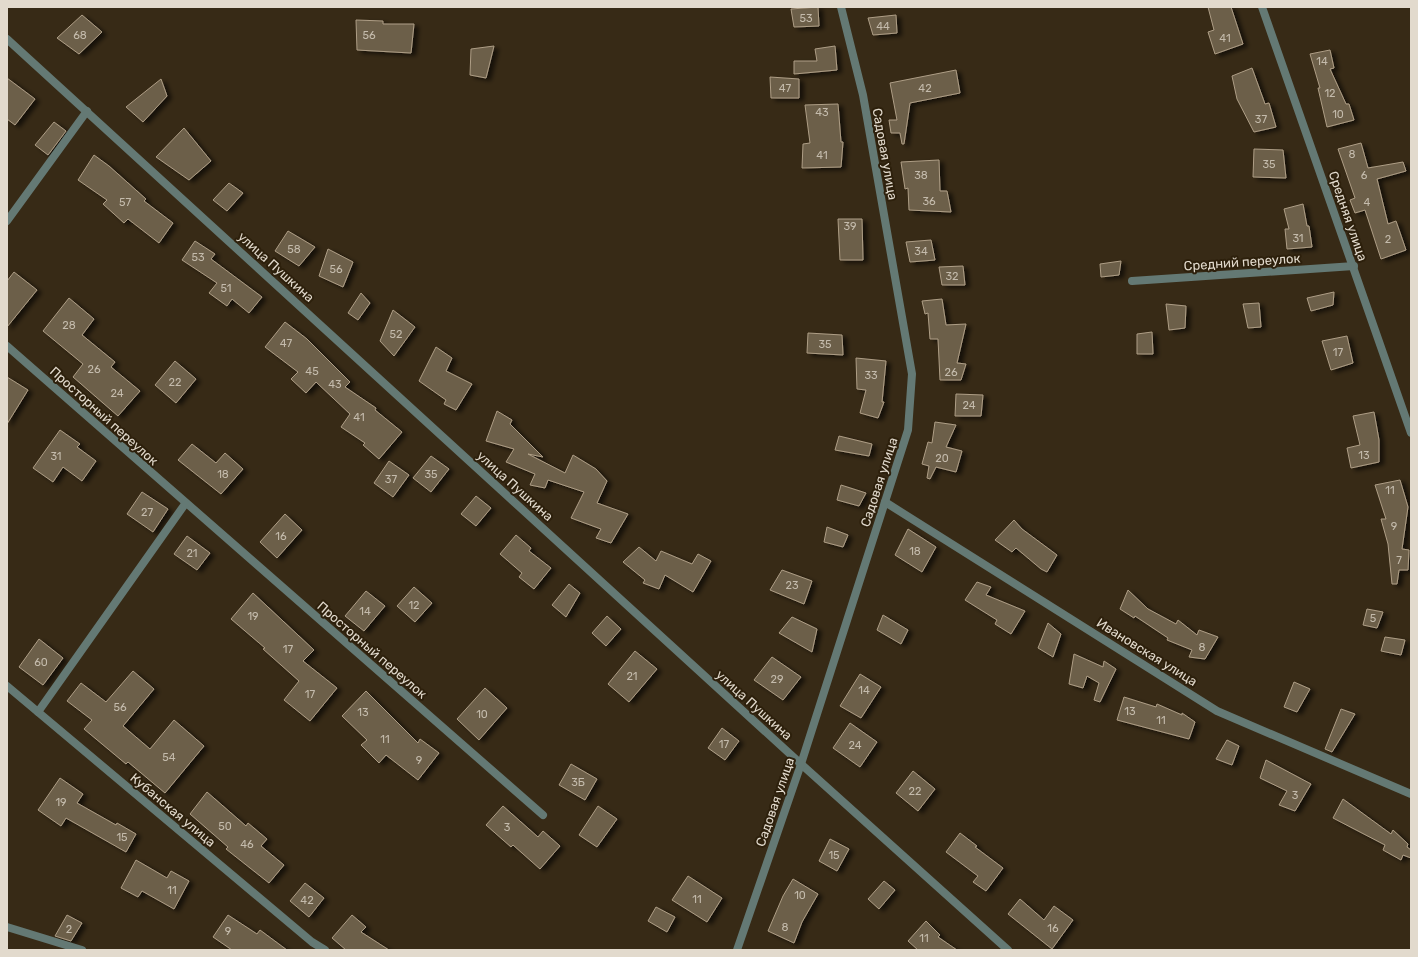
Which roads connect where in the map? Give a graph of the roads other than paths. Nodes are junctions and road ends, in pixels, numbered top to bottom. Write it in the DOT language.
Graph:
graph roads {
  1 [pos="841,7"];
  2 [pos="1262,7"];
  3 [pos="7,39"];
  4 [pos="87,111"];
  5 [pos="7,221"];
  6 [pos="1354,266"];
  7 [pos="1132,281"];
  8 [pos="7,346"];
  9 [pos="1411,433"];
  10 [pos="885,502"];
  11 [pos="185,504"];
  12 [pos="7,686"];
  13 [pos="38,712"];
  14 [pos="801,764"];
  15 [pos="1411,794"];
  16 [pos="543,815"];
  17 [pos="7,927"];
  18 [pos="82,950"];
  19 [pos="325,950"];
  20 [pos="736,950"];
  21 [pos="1008,950"];
  1 -- 10 [label="street, Садовая улица"];
  2 -- 6 [label="street, Средняя улица"];
  3 -- 4 [label="street, улица Пушкина"];
  4 -- 5 [label="street"];
  4 -- 14 [label="street, улица Пушкина"];
  6 -- 7 [label="street, Средний переулок"];
  6 -- 9 [label="street, Средняя улица"];
  8 -- 11 [label="street, Просторный переулок"];
  10 -- 14 [label="street, Садовая улица"];
  10 -- 15 [label="street, Ивановская улица"];
  11 -- 13 [label="street"];
  11 -- 16 [label="street, Просторный переулок"];
  12 -- 13 [label="street, Кубанская улица"];
  13 -- 19 [label="street, Кубанская улица"];
  14 -- 20 [label="street, Садовая улица"];
  14 -- 21 [label="street, улица Пушкина"];
  17 -- 18 [label="street"];
}
